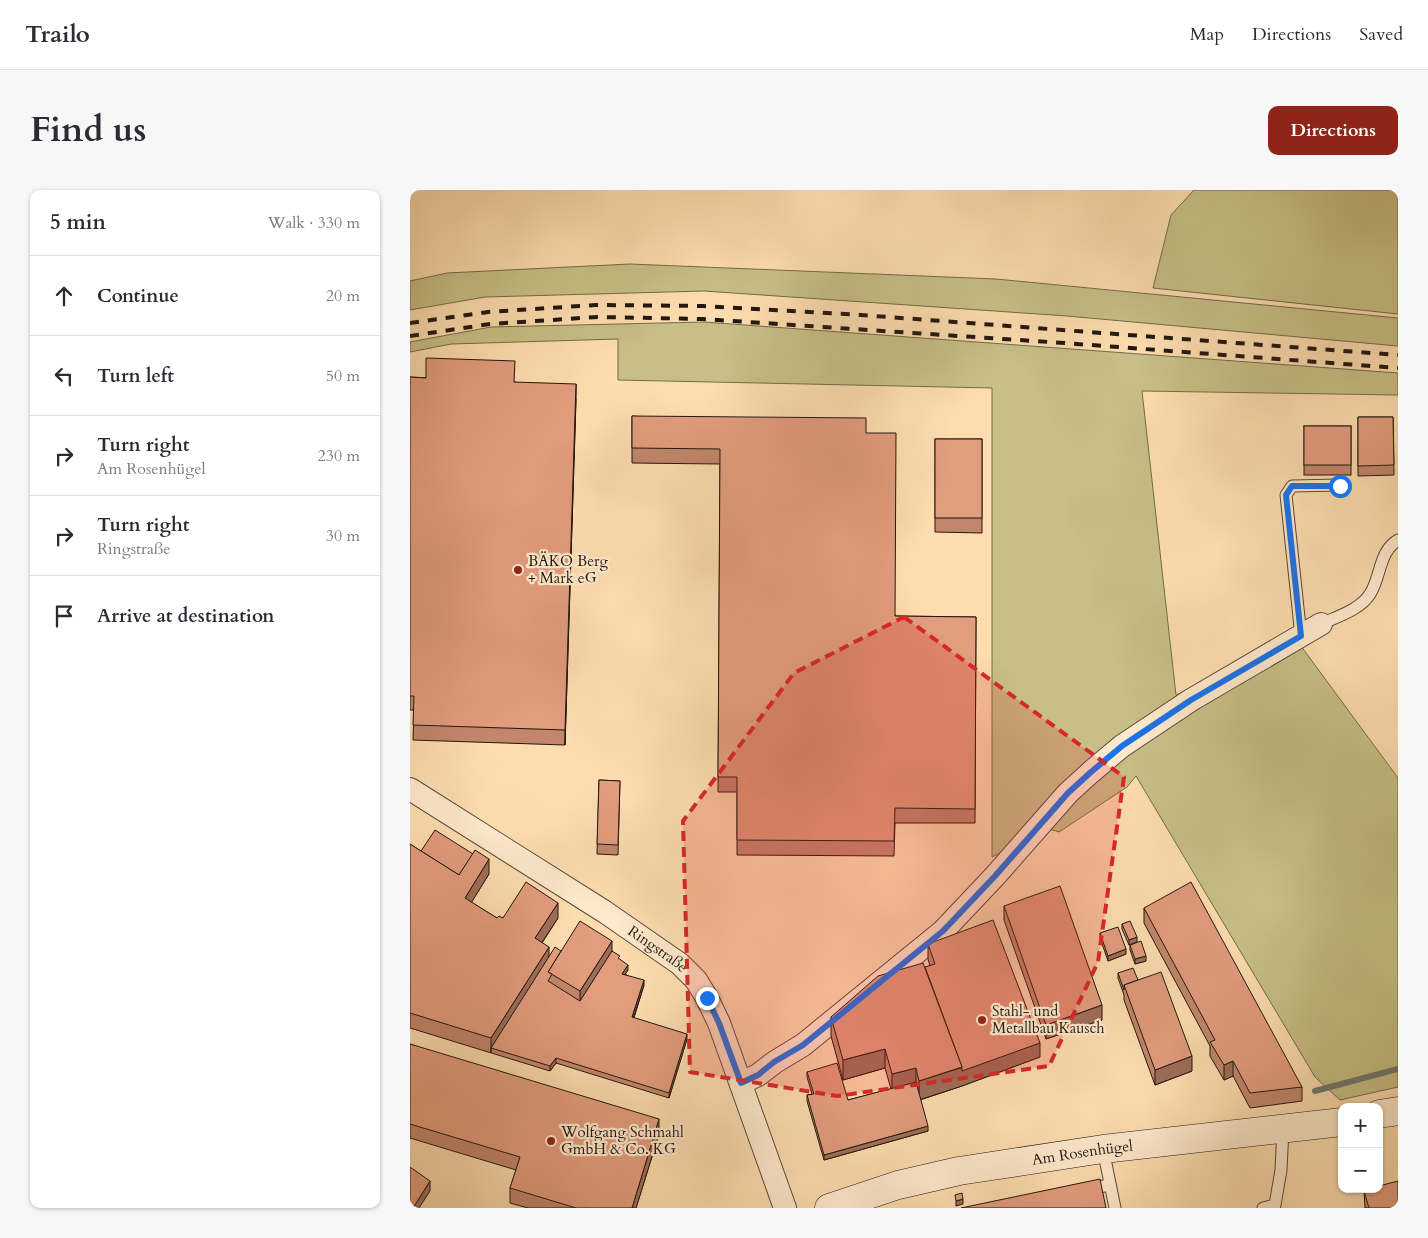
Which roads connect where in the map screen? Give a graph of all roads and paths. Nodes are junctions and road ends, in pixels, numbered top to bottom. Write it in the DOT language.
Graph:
graph roads {
  1 [pos="1340,486"];
  2 [pos="1398,540"];
  3 [pos="1320,624"];
  4 [pos="1301,636"];
  5 [pos="410,788"];
  6 [pos="741,1083"];
  7 [pos="1398,1111"];
  8 [pos="1383,1113"];
  9 [pos="1338,1122"];
  10 [pos="1283,1128"];
  11 [pos="1103,1150"];
  12 [pos="1110,1185"];
  13 [pos="1079,1191"];
  14 [pos="785,1208"];
  15 [pos="829,1208"];
  16 [pos="1115,1208"];
  17 [pos="1263,1208"];
  1 -- 4 [label="lane"];
  2 -- 3 [label="lane"];
  3 -- 4 [label="street"];
  4 -- 6 [label="street"];
  5 -- 6 [label="street, Ringstraße"];
  6 -- 14 [label="street, Ringstraße"];
  7 -- 8 [label="street"];
  9 -- 10 [label="street, Am Rosenhügel"];
  10 -- 11 [label="street, Am Rosenhügel"];
  10 -- 17 [label="lane"];
  11 -- 12 [label="lane"];
  11 -- 15 [label="street, Am Rosenhügel"];
  12 -- 13 [label="lane"];
  12 -- 16 [label="lane"];
}
